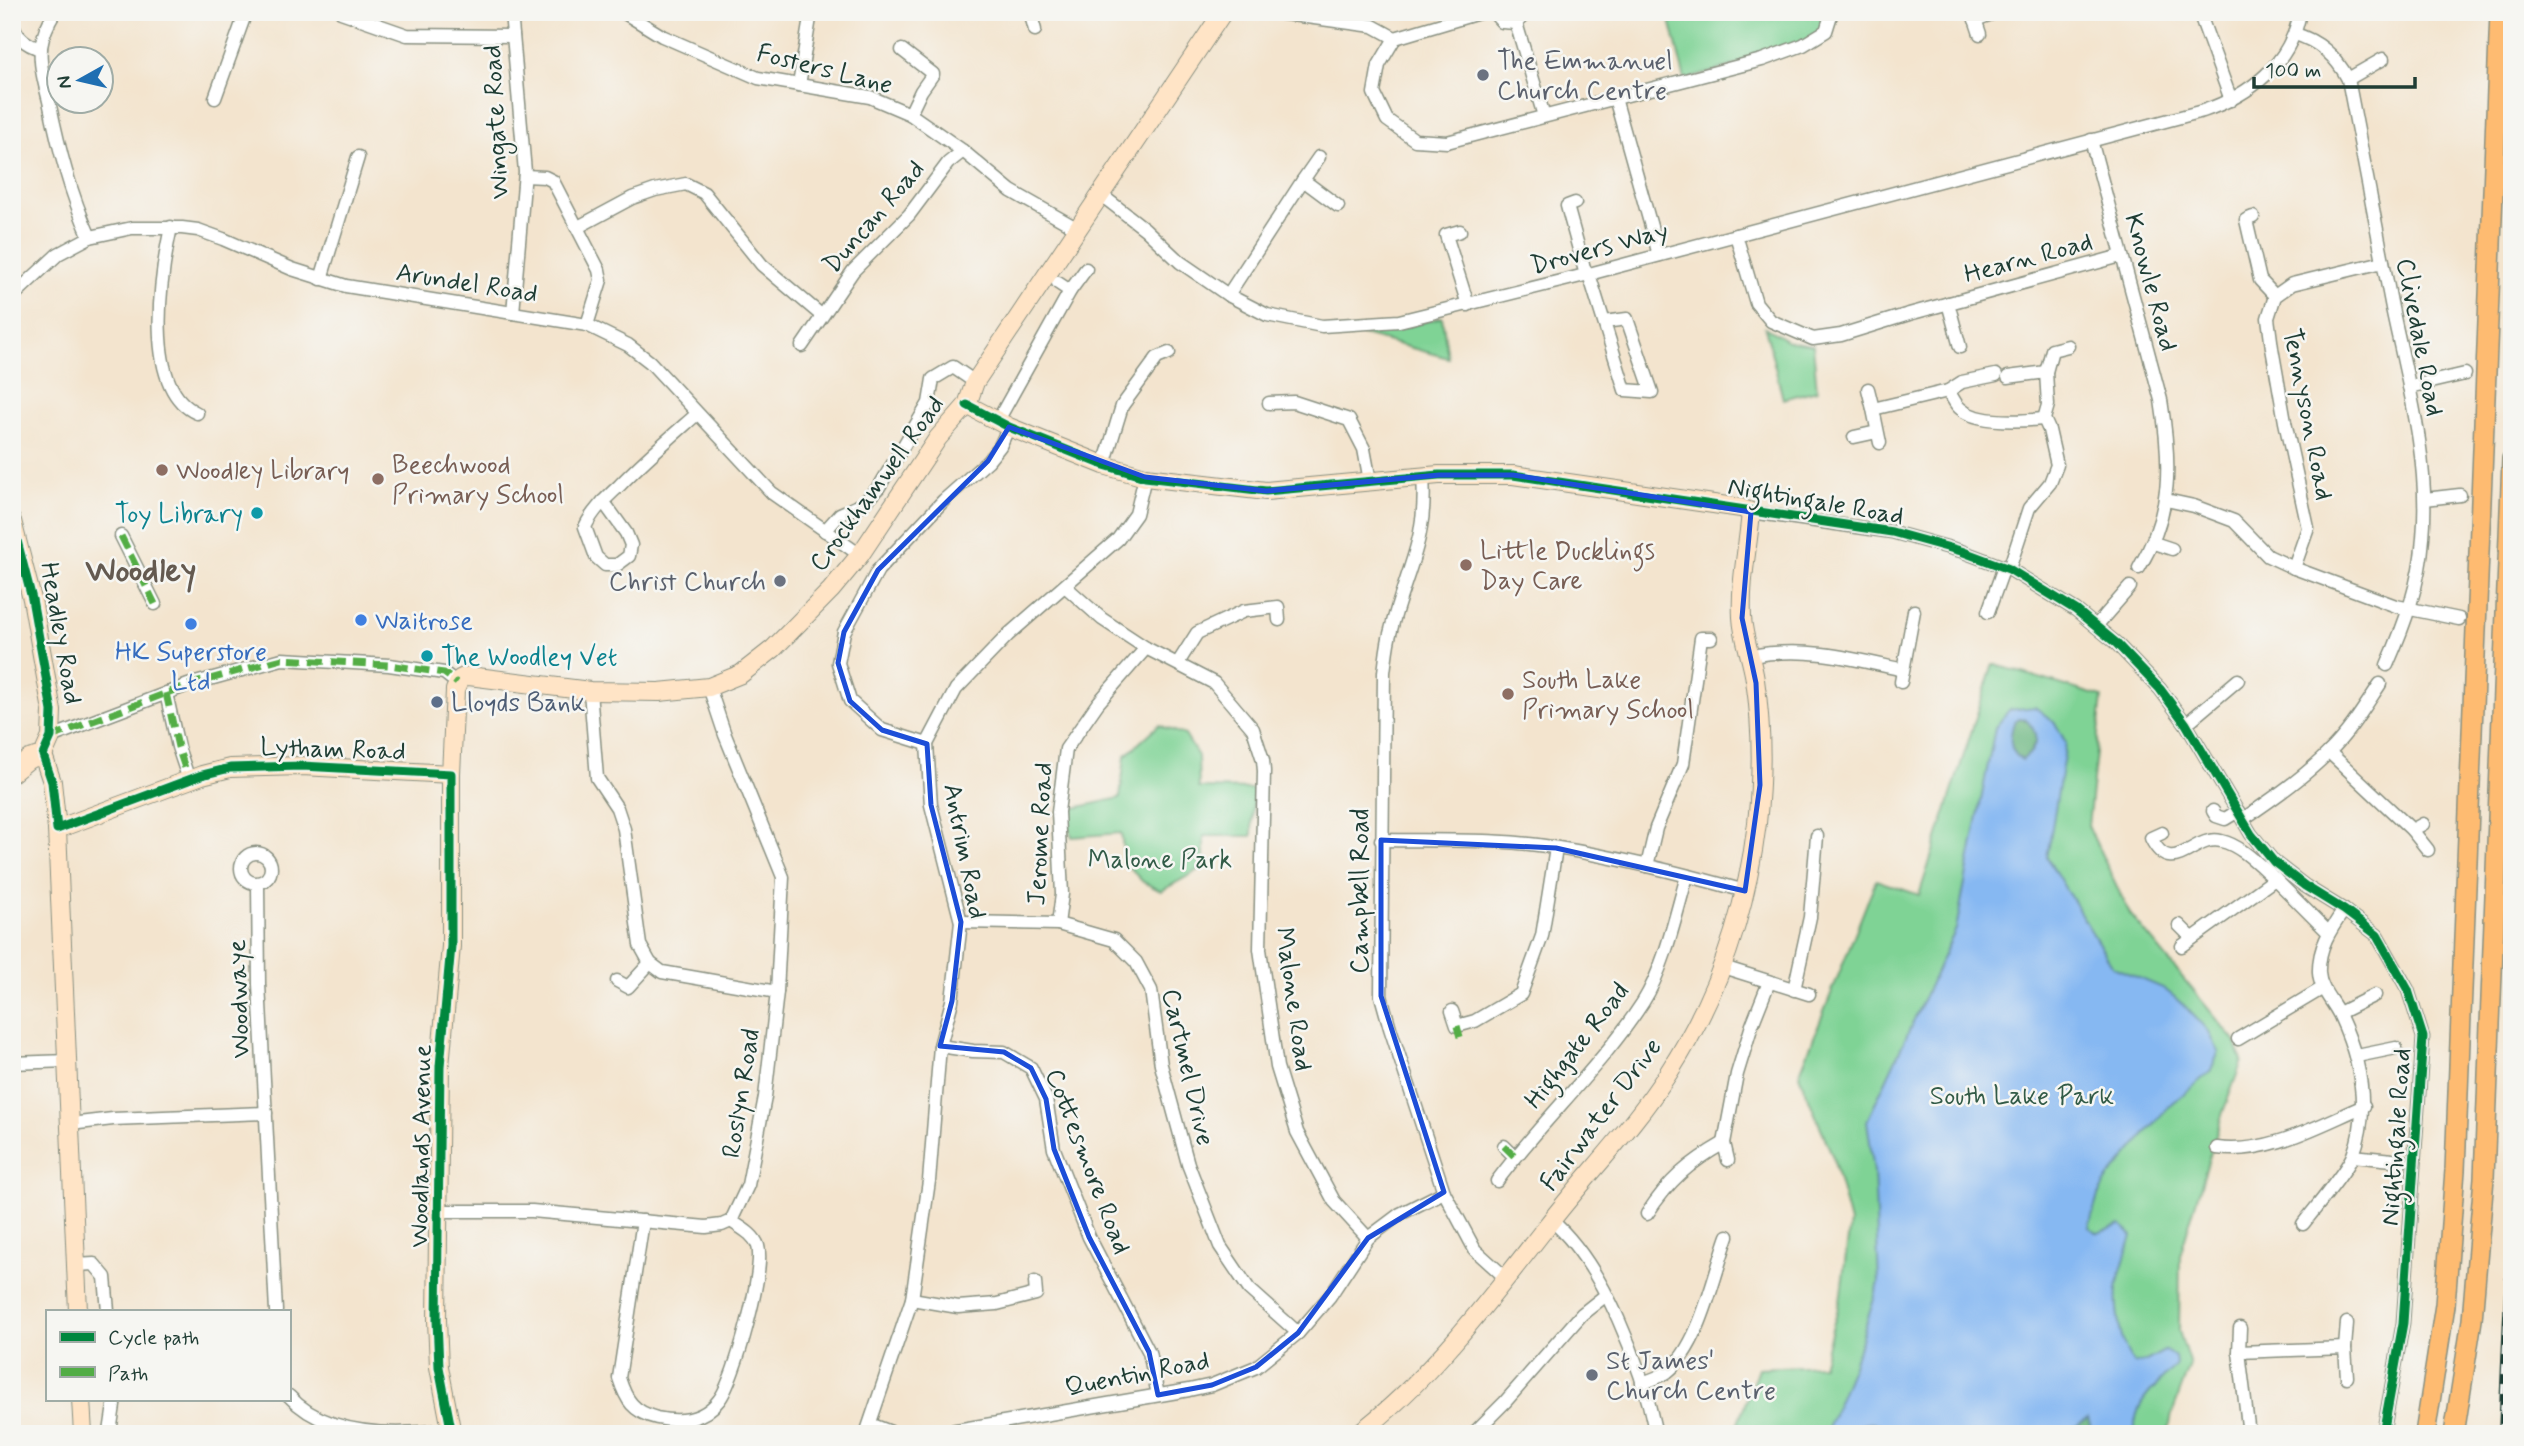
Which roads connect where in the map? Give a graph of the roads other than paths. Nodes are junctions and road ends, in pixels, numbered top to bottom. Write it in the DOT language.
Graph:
graph roads {
  1 [pos="55,12"];
  2 [pos="246,12"];
  3 [pos="341,12"];
  4 [pos="511,12"];
  5 [pos="622,12"];
  6 [pos="811,12"];
  7 [pos="1030,12"];
  8 [pos="1223,12"];
  9 [pos="1270,12"];
  10 [pos="1482,12"];
  11 [pos="1493,12"];
  12 [pos="1527,12"];
  13 [pos="1832,12"];
  14 [pos="1997,12"];
  15 [pos="2199,12"];
  16 [pos="2300,12"];
  17 [pos="2500,12"];
  18 [pos="1974,16"];
  19 [pos="12,22"];
  20 [pos="1516,23"];
  21 [pos="1035,30"];
  22 [pos="1980,34"];
  23 [pos="2295,34"];
  24 [pos="513,36"];
  25 [pos="1395,38"];
  26 [pos="41,49"];
  27 [pos="902,50"];
  28 [pos="2383,59"];
  29 [pos="2347,79"];
  30 [pos="799,85"];
  31 [pos="215,98"];
  32 [pos="1615,98"];
  33 [pos="2231,100"];
  34 [pos="910,114"];
  35 [pos="1544,116"];
  36 [pos="2091,140"];
  37 [pos="963,151"];
  38 [pos="358,157"];
  39 [pos="1319,157"];
  40 [pos="525,176"];
  41 [pos="1303,180"];
  42 [pos="1100,194"];
  43 [pos="1339,206"];
  44 [pos="1567,206"];
  45 [pos="2245,220"];
  46 [pos="170,227"];
  47 [pos="578,227"];
  48 [pos="1077,229"];
  49 [pos="1460,231"];
  50 [pos="1736,235"];
  51 [pos="90,237"];
  52 [pos="1659,255"];
  53 [pos="2121,256"];
  54 [pos="2383,262"];
  55 [pos="1086,270"];
  56 [pos="1588,274"];
  57 [pos="321,279"];
  58 [pos="1058,283"];
  59 [pos="1070,291"];
  60 [pos="1228,295"];
  61 [pos="2275,296"];
  62 [pos="12,297"];
  63 [pos="1948,303"];
  64 [pos="1468,305"];
  65 [pos="513,313"];
  66 [pos="821,315"];
  67 [pos="1604,322"];
  68 [pos="587,325"];
  69 [pos="802,346"];
  70 [pos="2068,346"];
  71 [pos="1961,347"];
  72 [pos="1160,353"];
  73 [pos="2046,372"];
  74 [pos="2465,374"];
  75 [pos="975,382"];
  76 [pos="2409,387"];
  77 [pos="1868,389"];
  78 [pos="1948,391"];
  79 [pos="967,405"];
  80 [pos="1276,406"];
  81 [pos="1873,409"];
  82 [pos="197,413"];
  83 [pos="697,414"];
  84 [pos="2043,419"];
  85 [pos="1003,425"];
  86 [pos="1854,437"];
  87 [pos="2512,459"];
  88 [pos="1104,465"];
  89 [pos="1145,477"];
  90 [pos="1423,478"];
  91 [pos="1370,481"];
  92 [pos="2460,495"];
  93 [pos="2425,499"];
  94 [pos="2166,500"];
  95 [pos="603,501"];
  96 [pos="1751,512"];
  97 [pos="12,520"];
  98 [pos="825,531"];
  99 [pos="121,536"];
  100 [pos="2154,543"];
  101 [pos="2172,549"];
  102 [pos="860,555"];
  103 [pos="2007,568"];
  104 [pos="2139,568"];
  105 [pos="2294,568"];
  106 [pos="1066,587"];
  107 [pos="2130,587"];
  108 [pos="155,604"];
  109 [pos="1278,607"];
  110 [pos="2409,609"];
  111 [pos="1914,611"];
  112 [pos="1987,612"];
  113 [pos="2459,619"];
  114 [pos="2096,626"];
  115 [pos="1711,638"];
  116 [pos="1146,648"];
  117 [pos="1751,656"];
  118 [pos="1178,663"];
  119 [pos="2387,665"];
  120 [pos="460,680"];
  121 [pos="2238,680"];
  122 [pos="2380,684"];
  123 [pos="709,687"];
  124 [pos="590,691"];
  125 [pos="166,693"];
  126 [pos="2186,724"];
  127 [pos="51,737"];
  128 [pos="927,744"];
  129 [pos="2329,752"];
  130 [pos="43,755"];
  131 [pos="12,773"];
  132 [pos="451,774"];
  133 [pos="189,780"];
  134 [pos="2213,811"];
  135 [pos="2241,815"];
  136 [pos="57,829"];
  137 [pos="1817,836"];
  138 [pos="2151,837"];
  139 [pos="1381,840"];
  140 [pos="1556,848"];
  141 [pos="2428,850"];
  142 [pos="1647,866"];
  143 [pos="1687,876"];
  144 [pos="2275,879"];
  145 [pos="258,884"];
  146 [pos="1745,891"];
  147 [pos="2344,910"];
  148 [pos="961,922"];
  149 [pos="1058,923"];
  150 [pos="2179,925"];
  151 [pos="2328,932"];
  152 [pos="650,963"];
  153 [pos="1724,967"];
  154 [pos="1769,982"];
  155 [pos="626,988"];
  156 [pos="2323,988"];
  157 [pos="1794,990"];
  158 [pos="777,992"];
  159 [pos="1809,994"];
  160 [pos="2375,995"];
  161 [pos="1452,1011"];
  162 [pos="2339,1013"];
  163 [pos="2246,1038"];
  164 [pos="940,1045"];
  165 [pos="2396,1048"];
  166 [pos="2357,1056"];
  167 [pos="68,1061"];
  168 [pos="12,1063"];
  169 [pos="2364,1106"];
  170 [pos="266,1113"];
  171 [pos="70,1124"];
  172 [pos="1724,1143"];
  173 [pos="1504,1146"];
  174 [pos="2224,1153"];
  175 [pos="2353,1156"];
  176 [pos="1515,1157"];
  177 [pos="1728,1160"];
  178 [pos="2402,1161"];
  179 [pos="1497,1181"];
  180 [pos="1444,1192"];
  181 [pos="439,1211"];
  182 [pos="1647,1214"];
  183 [pos="1551,1220"];
  184 [pos="643,1221"];
  185 [pos="732,1221"];
  186 [pos="2303,1224"];
  187 [pos="1728,1236"];
  188 [pos="1368,1238"];
  189 [pos="1721,1254"];
  190 [pos="1734,1259"];
  191 [pos="76,1265"];
  192 [pos="1507,1279"];
  193 [pos="1040,1289"];
  194 [pos="1606,1295"];
  195 [pos="912,1299"];
  196 [pos="78,1310"];
  197 [pos="108,1310"];
  198 [pos="276,1310"];
  199 [pos="2347,1323"];
  200 [pos="2240,1328"];
  201 [pos="1298,1333"];
  202 [pos="2345,1348"];
  203 [pos="2239,1352"];
  204 [pos="2347,1377"];
  205 [pos="1642,1383"];
  206 [pos="1158,1395"];
  207 [pos="290,1397"];
  208 [pos="81,1400"];
  209 [pos="115,1400"];
  210 [pos="868,1429"];
  211 [pos="452,1431"];
  212 [pos="83,1434"];
  213 [pos="108,1434"];
  214 [pos="896,1434"];
  215 [pos="933,1434"];
  216 [pos="1358,1434"];
  217 [pos="1473,1434"];
  218 [pos="1656,1434"];
  219 [pos="2249,1434"];
  220 [pos="2383,1434"];
  221 [pos="2425,1434"];
  222 [pos="2454,1434"];
  1 -- 26 [label="street"];
  2 -- 31 [label="street"];
  3 -- 24 [label="street"];
  4 -- 24 [label="street, Wingate Road"];
  5 -- 30 [label="street, Fosters Lane"];
  6 -- 30 [label="street"];
  7 -- 21 [label="street"];
  8 -- 42 [label="street, Crockhamwell Road"];
  9 -- 25 [label="street"];
  10 -- 25 [label="street"];
  11 -- 20 [label="street"];
  12 -- 20 [label="street"];
  13 -- 32 [label="street"];
  14 -- 18 [label="street"];
  15 -- 33 [label="street"];
  16 -- 23 [label="street"];
  17 -- 221 [label="main road"];
  18 -- 22 [label="street"];
  19 -- 26 [label="street"];
  20 -- 35 [label="street"];
  23 -- 29 [label="street, Clivedale Road"];
  23 -- 33 [label="street, Drovers Way"];
  24 -- 40 [label="street, Wingate Road"];
  25 -- 35 [label="street"];
  26 -- 51 [label="street"];
  27 -- 34 [label="street"];
  28 -- 29 [label="street"];
  29 -- 54 [label="street, Clivedale Road"];
  30 -- 34 [label="street, Fosters Lane"];
  32 -- 35 [label="street"];
  32 -- 52 [label="street"];
  33 -- 36 [label="street, Drovers Way"];
  34 -- 37 [label="street, Fosters Lane"];
  36 -- 50 [label="street, Drovers Way"];
  36 -- 53 [label="street, Knowle Road"];
  37 -- 48 [label="street, Fosters Lane"];
  37 -- 66 [label="street, Duncan Road"];
  38 -- 57 [label="street"];
  39 -- 41 [label="street"];
  40 -- 47 [label="street"];
  40 -- 65 [label="street, Wingate Road"];
  41 -- 43 [label="street"];
  41 -- 60 [label="street"];
  42 -- 48 [label="street, Crockhamwell Road"];
  42 -- 60 [label="street, Drovers Way"];
  44 -- 56 [label="street"];
  45 -- 61 [label="street"];
  46 -- 51 [label="street, Arundel Road"];
  46 -- 57 [label="street, Arundel Road"];
  46 -- 82 [label="street"];
  47 -- 66 [label="street, Duncan Road"];
  47 -- 68 [label="street"];
  48 -- 75 [label="street, Crockhamwell Road"];
  49 -- 64 [label="street"];
  50 -- 52 [label="street, Drovers Way"];
  50 -- 63 [label="street, Hearn Road"];
  51 -- 62 [label="street, Arundel Road"];
  52 -- 56 [label="street, Drovers Way"];
  53 -- 63 [label="street, Hearn Road"];
  53 -- 94 [label="street, Knowle Road"];
  54 -- 61 [label="street, Tennyson Road"];
  54 -- 76 [label="street, Clivedale Road"];
  55 -- 59 [label="street"];
  56 -- 64 [label="street, Drovers Way"];
  56 -- 67 [label="street"];
  57 -- 65 [label="street, Arundel Road"];
  58 -- 59 [label="street"];
  59 -- 85 [label="street"];
  60 -- 64 [label="street, Drovers Way"];
  61 -- 105 [label="street, Tennyson Road"];
  63 -- 71 [label="street, Hearn Road"];
  65 -- 68 [label="street, Arundel Road"];
  66 -- 69 [label="street, Duncan Road"];
  67 -- 67 [label="street"];
  68 -- 83 [label="street, Arundel Road"];
  70 -- 73 [label="street"];
  72 -- 88 [label="street"];
  73 -- 78 [label="street"];
  73 -- 84 [label="street"];
  74 -- 76 [label="street"];
  75 -- 79 [label="street, Crockhamwell Road"];
  75 -- 98 [label="street, Crockhamwell Road"];
  76 -- 93 [label="street, Clivedale Road"];
  77 -- 81 [label="street"];
  78 -- 81 [label="street"];
  78 -- 84 [label="street"];
  79 -- 85 [label="street, Nightingale Road"];
  79 -- 102 [label="street, Crockhamwell Road"];
  80 -- 91 [label="street"];
  81 -- 86 [label="street"];
  83 -- 95 [label="street"];
  83 -- 98 [label="street, Arundel Road"];
  84 -- 103 [label="street"];
  85 -- 88 [label="street, Nightingale Road"];
  85 -- 128 [label="street"];
  87 -- 222 [label="main road"];
  88 -- 89 [label="street, Nightingale Road"];
  89 -- 91 [label="street, Nightingale Road"];
  89 -- 106 [label="street"];
  90 -- 91 [label="street, Nightingale Road"];
  90 -- 96 [label="street, Nightingale Road"];
  90 -- 139 [label="street, Campbell Road"];
  92 -- 93 [label="street"];
  93 -- 110 [label="street, Clivedale Road"];
  94 -- 100 [label="street, Knowle Road"];
  94 -- 105 [label="street"];
  95 -- 95 [label="street"];
  96 -- 103 [label="street, Nightingale Road"];
  96 -- 117 [label="street, Fairwater Drive"];
  97 -- 127 [label="street, Headley Road"];
  98 -- 102 [label="street, Arundel Road"];
  99 -- 108 [label="street"];
  100 -- 101 [label="street"];
  100 -- 104 [label="street, Knowle Road"];
  102 -- 123 [label="street, Crockhamwell Road"];
  103 -- 112 [label="street"];
  103 -- 114 [label="street, Nightingale Road"];
  105 -- 110 [label="street"];
  106 -- 116 [label="street, Malone Road"];
  106 -- 128 [label="street"];
  107 -- 114 [label="street"];
  109 -- 118 [label="street"];
  110 -- 113 [label="street"];
  110 -- 119 [label="street, Clivedale Road"];
  111 -- 117 [label="street"];
  114 -- 126 [label="street, Nightingale Road"];
  115 -- 142 [label="street"];
  116 -- 118 [label="street, Malone Road"];
  116 -- 149 [label="street, Jerome Road"];
  117 -- 146 [label="street, Fairwater Drive"];
  118 -- 188 [label="street, Malone Road"];
  120 -- 124 [label="street, Crockhamwell Road"];
  120 -- 125 [label="street, Crockhamwell Road"];
  120 -- 132 [label="street, Woodlands Avenue"];
  121 -- 126 [label="street"];
  122 -- 129 [label="street"];
  123 -- 124 [label="street, Crockhamwell Road"];
  123 -- 158 [label="street, Roslyn Road"];
  124 -- 152 [label="street"];
  125 -- 127 [label="street, Crockhamwell Road"];
  125 -- 133 [label="street"];
  126 -- 135 [label="street, Nightingale Road"];
  127 -- 130 [label="street, Headley Road"];
  128 -- 148 [label="street, Antrim Road"];
  129 -- 135 [label="street"];
  129 -- 141 [label="street"];
  130 -- 131 [label="street"];
  130 -- 136 [label="street"];
  132 -- 133 [label="street, Lytham Road"];
  132 -- 181 [label="street, Woodlands Avenue"];
  133 -- 136 [label="street, Lytham Road"];
  134 -- 135 [label="street"];
  135 -- 147 [label="street, Nightingale Road"];
  136 -- 167 [label="street"];
  137 -- 157 [label="street"];
  138 -- 144 [label="street"];
  139 -- 140 [label="street"];
  139 -- 180 [label="street, Campbell Road"];
  140 -- 142 [label="street"];
  140 -- 161 [label="street"];
  142 -- 143 [label="street"];
  143 -- 146 [label="street"];
  143 -- 176 [label="street, Highgate Road"];
  144 -- 150 [label="street"];
  144 -- 151 [label="street"];
  145 -- 170 [label="street, Woodwaye"];
  146 -- 153 [label="street, Fairwater Drive"];
  147 -- 151 [label="street"];
  147 -- 220 [label="street, Nightingale Road"];
  148 -- 149 [label="street, Cartmel Drive"];
  148 -- 164 [label="street, Antrim Road"];
  149 -- 201 [label="street, Cartmel Drive"];
  151 -- 156 [label="street"];
  152 -- 155 [label="street"];
  152 -- 158 [label="street"];
  153 -- 154 [label="street"];
  153 -- 183 [label="street, Fairwater Drive"];
  154 -- 157 [label="street"];
  154 -- 172 [label="street"];
  156 -- 162 [label="street"];
  156 -- 163 [label="street"];
  157 -- 159 [label="street"];
  158 -- 185 [label="street, Roslyn Road"];
  160 -- 162 [label="street"];
  162 -- 166 [label="street"];
  164 -- 195 [label="street, Antrim Road"];
  164 -- 206 [label="street, Cottesmore Road"];
  165 -- 166 [label="street"];
  166 -- 169 [label="street"];
  167 -- 168 [label="street"];
  167 -- 171 [label="street"];
  169 -- 174 [label="street"];
  169 -- 175 [label="street"];
  170 -- 171 [label="street"];
  170 -- 198 [label="street, Woodwaye"];
  171 -- 191 [label="street"];
  172 -- 177 [label="street"];
  172 -- 182 [label="street"];
  173 -- 176 [label="street"];
  175 -- 178 [label="street"];
  175 -- 186 [label="street"];
  176 -- 179 [label="street, Highgate Road"];
  180 -- 188 [label="street, Quentin Road"];
  180 -- 192 [label="street, Campbell Road"];
  181 -- 184 [label="street"];
  181 -- 211 [label="street, Woodlands Avenue"];
  183 -- 192 [label="street, Fairwater Drive"];
  183 -- 194 [label="street"];
  184 -- 185 [label="street"];
  184 -- 185 [label="street"];
  187 -- 189 [label="street"];
  188 -- 201 [label="street, Quentin Road"];
  189 -- 190 [label="street"];
  189 -- 205 [label="street"];
  191 -- 196 [label="street"];
  191 -- 197 [label="street"];
  192 -- 216 [label="street, Fairwater Drive"];
  193 -- 195 [label="street"];
  194 -- 205 [label="street"];
  194 -- 217 [label="street"];
  195 -- 210 [label="street, Antrim Road"];
  199 -- 202 [label="street"];
  200 -- 203 [label="street"];
  201 -- 206 [label="street, Quentin Road"];
  202 -- 203 [label="street"];
  202 -- 204 [label="street"];
  203 -- 219 [label="street"];
  205 -- 218 [label="street"];
  206 -- 215 [label="street, Quentin Road"];
  207 -- 211 [label="street"];
  208 -- 212 [label="street"];
  209 -- 213 [label="street"];
  210 -- 214 [label="street"];
}
